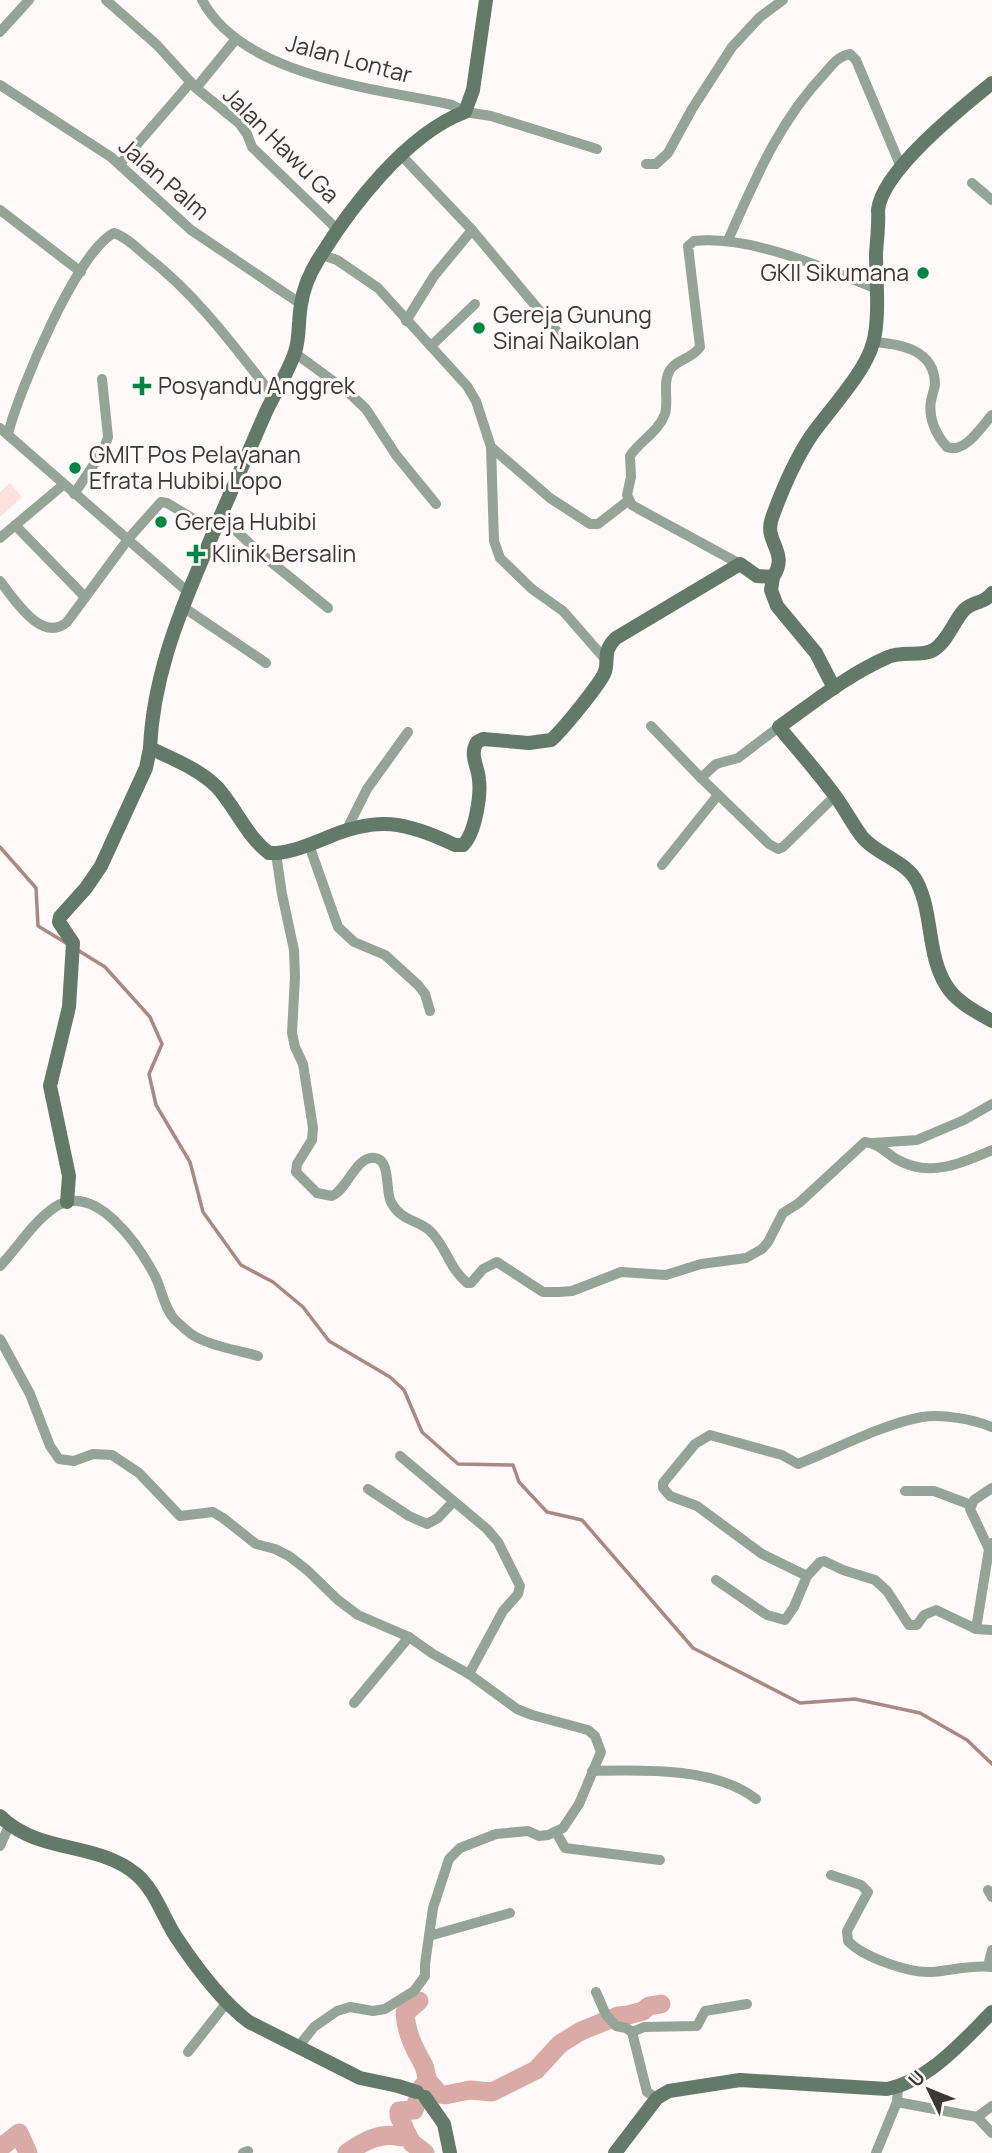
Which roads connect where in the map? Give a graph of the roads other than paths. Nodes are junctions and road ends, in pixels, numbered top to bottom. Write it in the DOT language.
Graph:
graph roads {
  1 [pos="29,0"];
  2 [pos="106,0"];
  3 [pos="202,0"];
  4 [pos="486,0"];
  5 [pos="783,0"];
  6 [pos="0,32"];
  7 [pos="236,39"];
  8 [pos="992,83"];
  9 [pos="0,85"];
  10 [pos="193,85"];
  11 [pos="465,112"];
  12 [pos="597,149"];
  13 [pos="402,156"];
  14 [pos="120,164"];
  15 [pos="646,164"];
  16 [pos="901,167"];
  17 [pos="972,183"];
  18 [pos="992,200"];
  19 [pos="0,210"];
  20 [pos="338,230"];
  21 [pos="472,230"];
  22 [pos="728,240"];
  23 [pos="322,255"];
  24 [pos="80,272"];
  25 [pos="877,289"];
  26 [pos="301,304"];
  27 [pos="475,304"];
  28 [pos="406,321"];
  29 [pos="873,342"];
  30 [pos="431,346"];
  31 [pos="569,346"];
  32 [pos="295,353"];
  33 [pos="102,379"];
  34 [pos="273,396"];
  35 [pos="992,415"];
  36 [pos="4,431"];
  37 [pos="491,447"];
  38 [pos="63,485"];
  39 [pos="74,494"];
  40 [pos="629,500"];
  41 [pos="436,504"];
  42 [pos="220,516"];
  43 [pos="15,525"];
  44 [pos="214,531"];
  45 [pos="0,538"];
  46 [pos="129,538"];
  47 [pos="740,564"];
  48 [pos="773,577"];
  49 [pos="0,581"];
  50 [pos="188,592"];
  51 [pos="85,597"];
  52 [pos="990,598"];
  53 [pos="183,607"];
  54 [pos="328,608"];
  55 [pos="605,659"];
  56 [pos="266,663"];
  57 [pos="834,688"];
  58 [pos="651,726"];
  59 [pos="779,727"];
  60 [pos="408,732"];
  61 [pos="150,748"];
  62 [pos="701,778"];
  63 [pos="718,795"];
  64 [pos="835,796"];
  65 [pos="347,829"];
  66 [pos="309,845"];
  67 [pos="276,853"];
  68 [pos="662,865"];
  69 [pos="430,1011"];
  70 [pos="992,1021"];
  71 [pos="992,1104"];
  72 [pos="872,1143"];
  73 [pos="992,1150"];
  74 [pos="67,1202"];
  75 [pos="0,1266"];
  76 [pos="0,1339"];
  77 [pos="258,1356"];
  78 [pos="992,1427"];
  79 [pos="400,1456"];
  80 [pos="992,1488"];
  81 [pos="368,1489"];
  82 [pos="905,1491"];
  83 [pos="453,1502"];
  84 [pos="971,1505"];
  85 [pos="990,1546"];
  86 [pos="807,1576"];
  87 [pos="716,1580"];
  88 [pos="976,1629"];
  89 [pos="992,1630"];
  90 [pos="410,1637"];
  91 [pos="469,1674"];
  92 [pos="354,1703"];
  93 [pos="592,1771"];
  94 [pos="756,1799"];
  95 [pos="5,1821"];
  96 [pos="556,1832"];
  97 [pos="0,1846"];
  98 [pos="660,1860"];
  99 [pos="831,1875"];
  100 [pos="510,1913"];
  101 [pos="429,1937"];
  102 [pos="992,1950"];
  103 [pos="990,1966"];
  104 [pos="596,1992"];
  105 [pos="228,2001"];
  106 [pos="747,2004"];
  107 [pos="992,2012"];
  108 [pos="632,2032"];
  109 [pos="299,2047"];
  110 [pos="188,2052"];
  111 [pos="898,2086"];
  112 [pos="657,2098"];
  113 [pos="897,2102"];
  114 [pos="992,2106"];
  115 [pos="976,2117"];
  116 [pos="992,2133"];
  117 [pos="450,2153"];
  118 [pos="615,2153"];
  119 [pos="876,2153"];
  1 -- 6 [label="street"];
  2 -- 10 [label="street, Jalan Hawu Ga"];
  3 -- 7 [label="street, Jalan Lontar"];
  4 -- 11 [label="street"];
  5 -- 15 [label="street"];
  7 -- 10 [label="street"];
  7 -- 11 [label="street, Jalan Lontar"];
  8 -- 16 [label="street"];
  9 -- 14 [label="street, Jalan Palm"];
  10 -- 14 [label="street"];
  10 -- 20 [label="street, Jalan Hawu Ga"];
  11 -- 12 [label="street, Jalan Lontar"];
  11 -- 13 [label="street"];
  13 -- 20 [label="street"];
  13 -- 21 [label="street"];
  14 -- 26 [label="street, Jalan Palm"];
  16 -- 22 [label="street"];
  16 -- 25 [label="street"];
  17 -- 18 [label="street"];
  19 -- 24 [label="street"];
  20 -- 23 [label="street"];
  21 -- 28 [label="street"];
  21 -- 31 [label="street"];
  22 -- 25 [label="street"];
  22 -- 40 [label="street"];
  23 -- 26 [label="street"];
  23 -- 28 [label="street"];
  24 -- 34 [label="street"];
  24 -- 36 [label="street"];
  25 -- 29 [label="street"];
  26 -- 32 [label="street"];
  27 -- 30 [label="street"];
  28 -- 30 [label="street"];
  29 -- 35 [label="street"];
  29 -- 48 [label="street"];
  30 -- 37 [label="street"];
  32 -- 34 [label="street"];
  32 -- 41 [label="street"];
  33 -- 39 [label="street"];
  34 -- 42 [label="street"];
  36 -- 38 [label="street"];
  37 -- 40 [label="street"];
  37 -- 55 [label="street"];
  38 -- 39 [label="street"];
  38 -- 43 [label="street"];
  39 -- 46 [label="street"];
  40 -- 47 [label="street"];
  42 -- 44 [label="street"];
  42 -- 54 [label="street"];
  43 -- 45 [label="street"];
  43 -- 51 [label="street"];
  44 -- 46 [label="street"];
  44 -- 50 [label="street"];
  46 -- 50 [label="street"];
  46 -- 51 [label="street"];
  47 -- 48 [label="street"];
  47 -- 55 [label="street"];
  48 -- 57 [label="street"];
  49 -- 51 [label="street"];
  50 -- 53 [label="street"];
  52 -- 57 [label="street"];
  53 -- 56 [label="street"];
  53 -- 61 [label="street"];
  55 -- 65 [label="street"];
  57 -- 59 [label="street"];
  58 -- 62 [label="street"];
  59 -- 62 [label="street"];
  59 -- 64 [label="street"];
  60 -- 65 [label="street"];
  61 -- 67 [label="street"];
  61 -- 74 [label="street"];
  62 -- 63 [label="street"];
  63 -- 64 [label="street"];
  63 -- 68 [label="street"];
  64 -- 70 [label="street"];
  65 -- 66 [label="street"];
  66 -- 67 [label="street"];
  66 -- 69 [label="street"];
  67 -- 72 [label="street"];
  71 -- 72 [label="street"];
  72 -- 73 [label="street"];
  74 -- 75 [label="street"];
  74 -- 77 [label="street"];
  76 -- 90 [label="street"];
  78 -- 86 [label="street"];
  79 -- 83 [label="street"];
  80 -- 84 [label="street"];
  81 -- 83 [label="street"];
  82 -- 84 [label="street"];
  83 -- 91 [label="street"];
  84 -- 85 [label="street"];
  85 -- 88 [label="street"];
  86 -- 87 [label="street"];
  86 -- 88 [label="street"];
  88 -- 89 [label="street"];
  90 -- 91 [label="street"];
  90 -- 92 [label="street"];
  91 -- 93 [label="street"];
  93 -- 94 [label="street"];
  93 -- 96 [label="street"];
  95 -- 97 [label="street"];
  95 -- 105 [label="street"];
  96 -- 98 [label="street"];
  96 -- 101 [label="street"];
  99 -- 103 [label="street"];
  100 -- 101 [label="street"];
  101 -- 109 [label="street"];
  102 -- 103 [label="street"];
  104 -- 108 [label="street"];
  105 -- 109 [label="street"];
  105 -- 110 [label="street"];
  106 -- 108 [label="street"];
  107 -- 111 [label="street"];
  108 -- 112 [label="street"];
  109 -- 117 [label="street"];
  111 -- 112 [label="street"];
  111 -- 113 [label="street"];
  112 -- 118 [label="street"];
  113 -- 115 [label="street"];
  113 -- 119 [label="street"];
  114 -- 115 [label="street"];
  115 -- 116 [label="street"];
}
